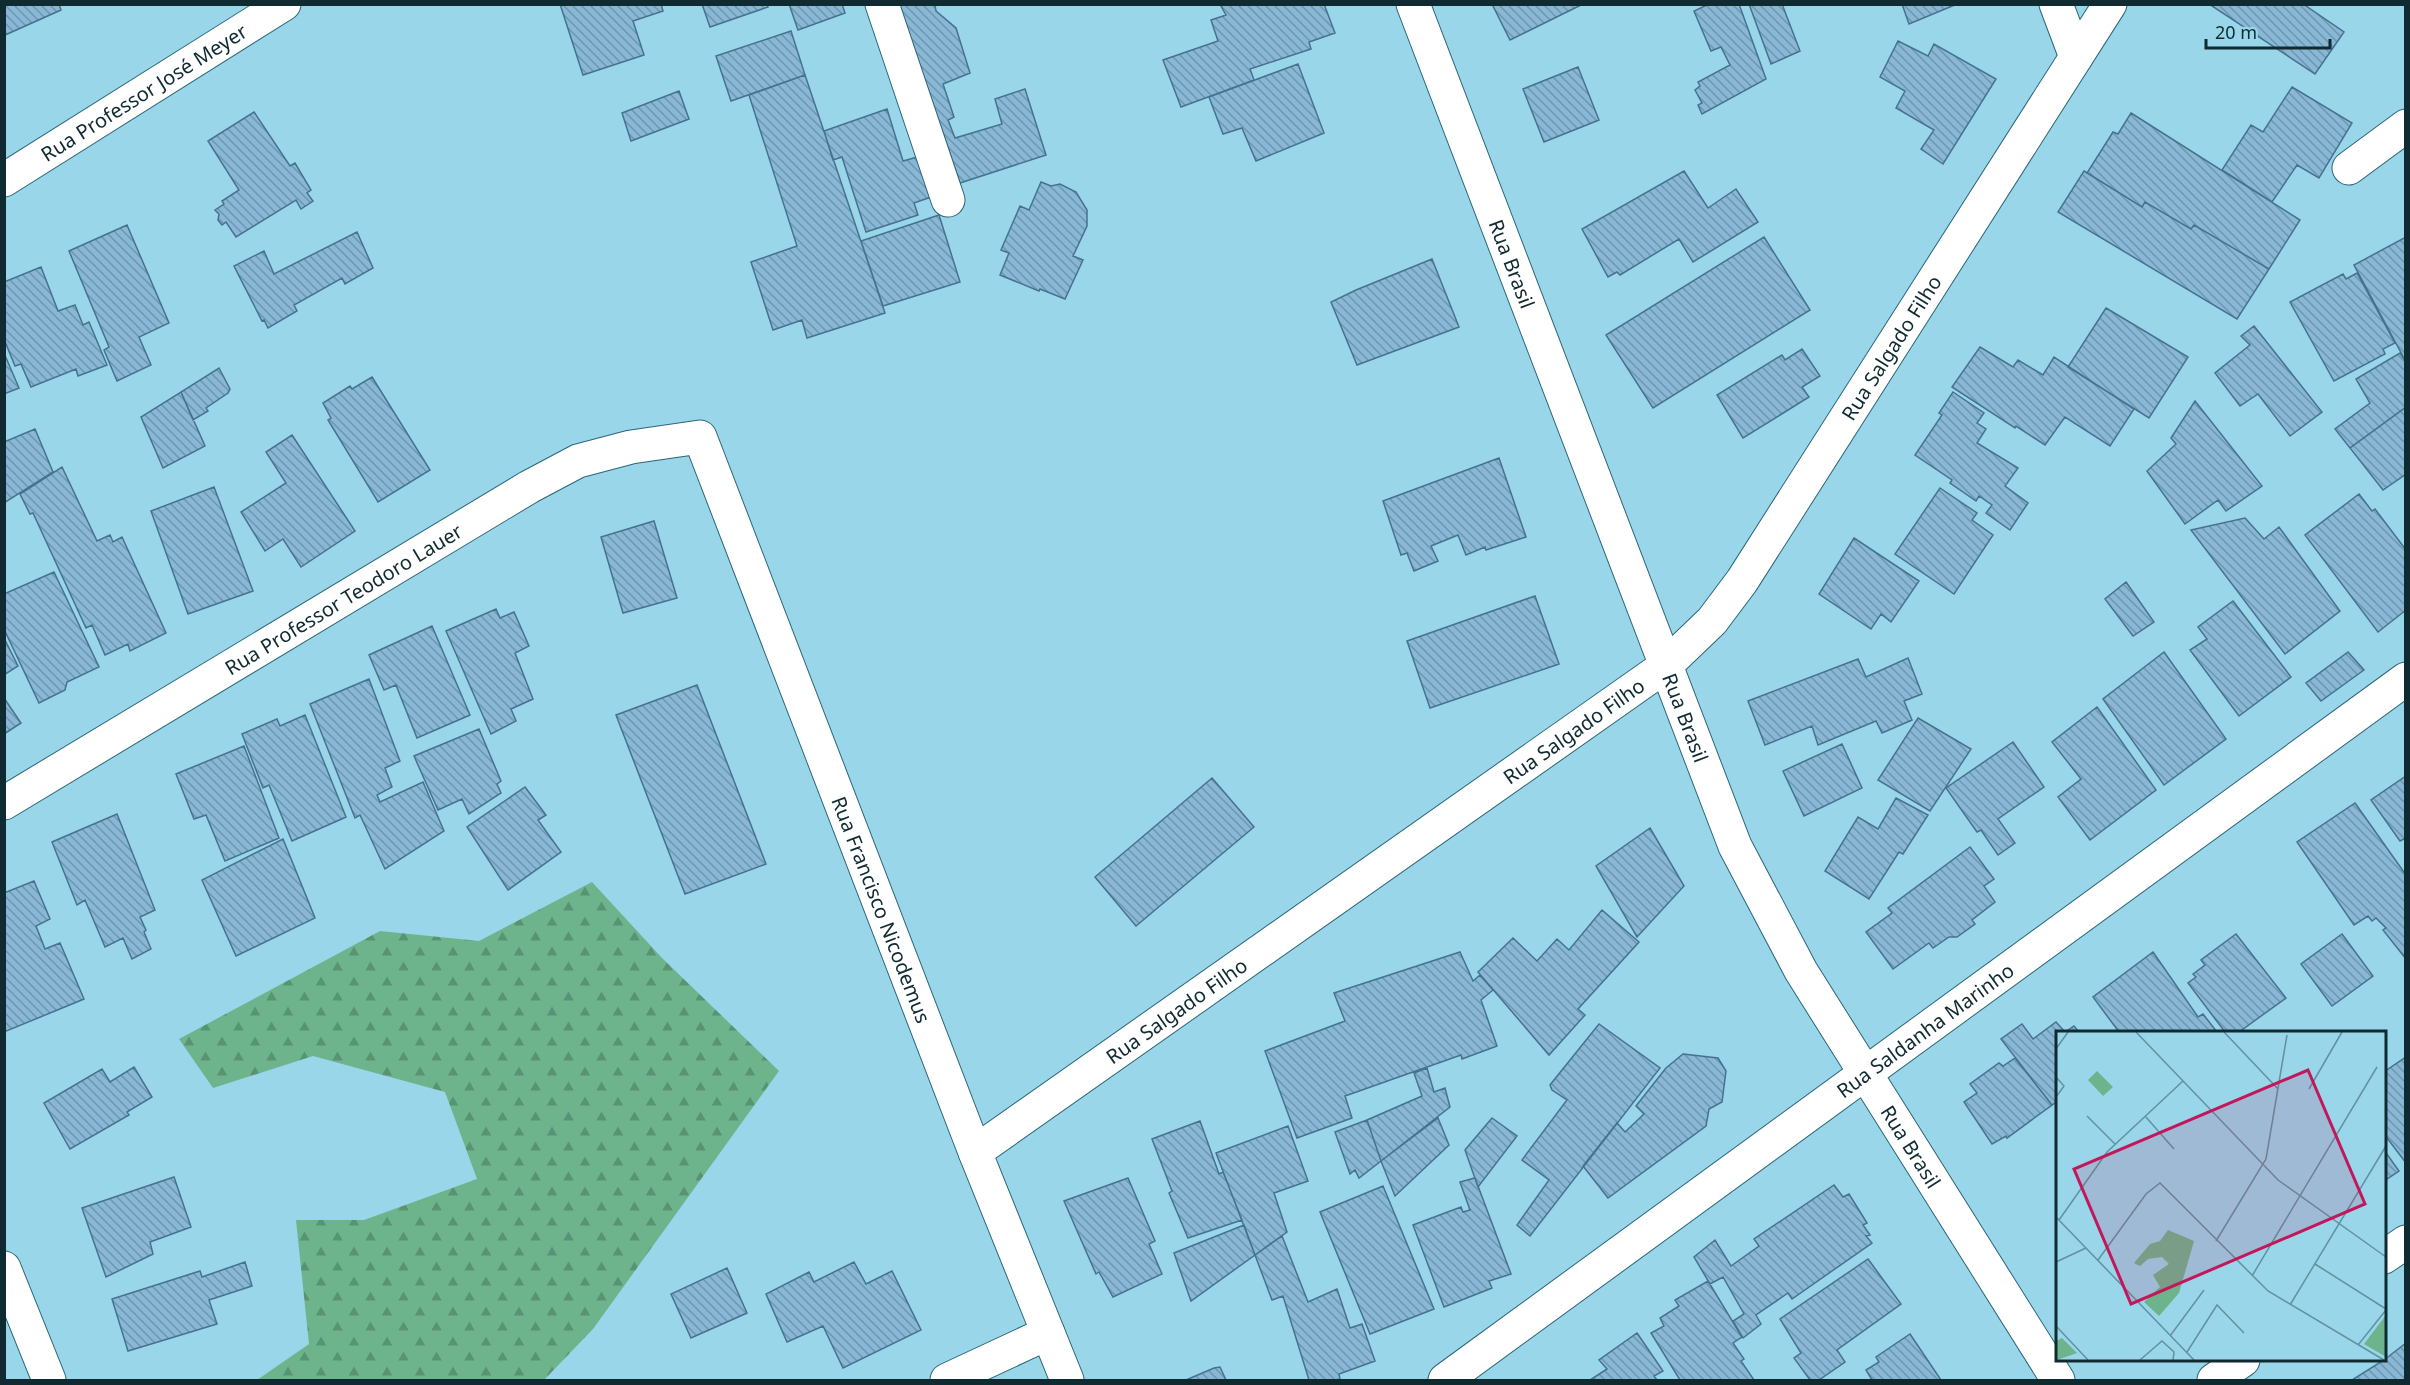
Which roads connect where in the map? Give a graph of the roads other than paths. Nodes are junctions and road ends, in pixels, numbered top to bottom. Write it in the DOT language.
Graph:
graph roads {
  1 [pos="284,4"];
  2 [pos="882,4"];
  3 [pos="1413,4"];
  4 [pos="2056,4"];
  5 [pos="2110,4"];
  6 [pos="2076,57"];
  7 [pos="2406,126"];
  8 [pos="2349,168"];
  9 [pos="4,180"];
  10 [pos="948,200"];
  11 [pos="700,437"];
  12 [pos="1664,667"];
  13 [pos="2406,679"];
  14 [pos="4,803"];
  15 [pos="1865,1074"];
  16 [pos="975,1152"];
  17 [pos="2406,1242"];
  18 [pos="2386,1256"];
  19 [pos="4,1268"];
  20 [pos="1048,1333"];
  21 [pos="2240,1361"];
  22 [pos="49,1380"];
  23 [pos="947,1380"];
  24 [pos="1067,1380"];
  25 [pos="1445,1380"];
  26 [pos="2058,1380"];
  27 [pos="2214,1380"];
  1 -- 9 [label="street, Rua Professor José Meyer"];
  2 -- 10 [label="street"];
  3 -- 12 [label="street, Rua Brasil"];
  4 -- 6 [label="street"];
  5 -- 6 [label="street, Rua Salgado Filho"];
  6 -- 12 [label="street, Rua Salgado Filho"];
  7 -- 8 [label="street"];
  11 -- 14 [label="street, Rua Professor Teodoro Lauer"];
  11 -- 16 [label="street, Rua Francisco Nicodemus"];
  12 -- 15 [label="street, Rua Brasil"];
  12 -- 16 [label="street, Rua Salgado Filho"];
  13 -- 15 [label="street, Rua Saldanha Marinho"];
  15 -- 25 [label="street, Rua Saldanha Marinho"];
  15 -- 26 [label="street, Rua Brasil"];
  16 -- 20 [label="street, Rua Francisco Nicodemus"];
  17 -- 18 [label="street"];
  19 -- 22 [label="street"];
  20 -- 23 [label="street"];
  20 -- 24 [label="street, Rua Francisco Nicodemus"];
  21 -- 27 [label="street"];
}
